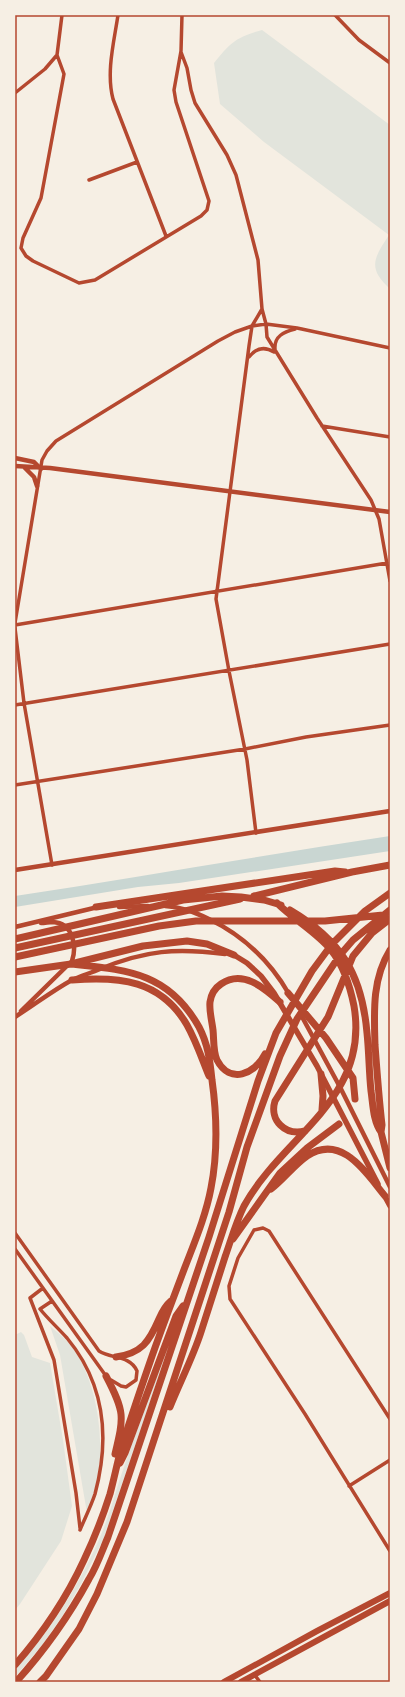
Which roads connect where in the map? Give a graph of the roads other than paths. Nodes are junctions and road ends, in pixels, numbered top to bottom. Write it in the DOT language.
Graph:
graph roads {
  1 [pos="62,15"];
  2 [pos="118,15"];
  3 [pos="182,15"];
  4 [pos="335,15"];
  5 [pos="181,51"];
  6 [pos="57,55"];
  7 [pos="390,63"];
  8 [pos="15,94"];
  9 [pos="137,162"];
  10 [pos="89,180"];
  11 [pos="166,236"];
  12 [pos="262,309"];
  13 [pos="266,324"];
  14 [pos="252,326"];
  15 [pos="298,328"];
  16 [pos="390,348"];
  17 [pos="275,352"];
  18 [pos="248,358"];
  19 [pos="322,426"];
  20 [pos="390,437"];
  21 [pos="15,458"];
  22 [pos="15,466"];
  23 [pos="25,468"];
  24 [pos="41,469"];
  25 [pos="37,486"];
  26 [pos="230,492"];
  27 [pos="376,510"];
  28 [pos="390,512"];
  29 [pos="387,563"];
  30 [pos="389,572"];
  31 [pos="390,581"];
  32 [pos="217,592"];
  33 [pos="15,626"];
  34 [pos="390,644"];
  35 [pos="229,670"];
  36 [pos="24,703"];
  37 [pos="15,705"];
  38 [pos="390,725"];
  39 [pos="245,749"];
  40 [pos="39,781"];
  41 [pos="15,785"];
  42 [pos="390,811"];
  43 [pos="256,833"];
  44 [pos="52,865"];
  45 [pos="390,865"];
  46 [pos="15,870"];
  47 [pos="352,872"];
  48 [pos="390,893"];
  49 [pos="277,903"];
  50 [pos="96,907"];
  51 [pos="390,910"];
  52 [pos="390,914"];
  53 [pos="390,919"];
  54 [pos="21,926"];
  55 [pos="15,927"];
  56 [pos="15,939"];
  57 [pos="15,948"];
  58 [pos="390,950"];
  59 [pos="234,955"];
  60 [pos="15,957"];
  61 [pos="71,964"];
  62 [pos="15,972"];
  63 [pos="72,980"];
  64 [pos="288,993"];
  65 [pos="280,1002"];
  66 [pos="15,1016"];
  67 [pos="276,1033"];
  68 [pos="321,1074"];
  69 [pos="213,1085"];
  70 [pos="355,1099"];
  71 [pos="339,1124"];
  72 [pos="381,1132"];
  73 [pos="390,1168"];
  74 [pos="390,1187"];
  75 [pos="268,1192"];
  76 [pos="385,1196"];
  77 [pos="390,1206"];
  78 [pos="15,1233"];
  79 [pos="230,1242"];
  80 [pos="15,1249"];
  81 [pos="43,1288"];
  82 [pos="173,1300"];
  83 [pos="188,1300"];
  84 [pos="52,1301"];
  85 [pos="116,1357"];
  86 [pos="106,1376"];
  87 [pos="390,1419"];
  88 [pos="151,1454"];
  89 [pos="390,1460"];
  90 [pos="116,1468"];
  91 [pos="349,1486"];
  92 [pos="390,1551"];
  93 [pos="390,1593"];
  94 [pos="390,1601"];
  95 [pos="15,1665"];
  96 [pos="254,1674"];
  97 [pos="45,1679"];
  98 [pos="16,1682"];
  99 [pos="40,1682"];
  100 [pos="224,1682"];
  101 [pos="241,1682"];
  102 [pos="260,1682"];
  1 -- 6 [label="street"];
  2 -- 9 [label="street"];
  3 -- 5 [label="street"];
  4 -- 7 [label="street"];
  5 -- 11 [label="street"];
  5 -- 12 [label="street"];
  6 -- 8 [label="street"];
  6 -- 11 [label="street"];
  9 -- 10 [label="street"];
  9 -- 11 [label="street"];
  12 -- 13 [label="street"];
  12 -- 14 [label="street"];
  13 -- 14 [label="street"];
  13 -- 15 [label="street"];
  13 -- 17 [label="street"];
  14 -- 18 [label="street"];
  14 -- 24 [label="street"];
  15 -- 16 [label="street"];
  15 -- 17 [label="street"];
  17 -- 18 [label="street"];
  17 -- 19 [label="street"];
  18 -- 26 [label="street"];
  19 -- 20 [label="street"];
  19 -- 27 [label="street"];
  21 -- 24 [label="street"];
  22 -- 23 [label="street"];
  23 -- 24 [label="street"];
  23 -- 25 [label="street"];
  24 -- 25 [label="street"];
  24 -- 26 [label="street"];
  25 -- 33 [label="street"];
  26 -- 27 [label="street"];
  26 -- 32 [label="street"];
  27 -- 28 [label="street"];
  27 -- 29 [label="street"];
  29 -- 30 [label="street"];
  29 -- 32 [label="street"];
  30 -- 31 [label="street"];
  32 -- 33 [label="street"];
  32 -- 35 [label="street"];
  33 -- 36 [label="street"];
  34 -- 35 [label="street"];
  35 -- 36 [label="street"];
  35 -- 39 [label="street"];
  36 -- 37 [label="street"];
  36 -- 40 [label="street"];
  38 -- 39 [label="street"];
  39 -- 40 [label="street"];
  39 -- 43 [label="street"];
  40 -- 41 [label="street"];
  40 -- 44 [label="street"];
  42 -- 43 [label="street"];
  43 -- 44 [label="street"];
  44 -- 46 [label="street"];
  45 -- 47 [label="highway"];
  47 -- 50 [label="highway"];
  47 -- 57 [label="highway"];
  48 -- 67 [label="highway"];
  49 -- 56 [label="highway"];
  49 -- 72 [label="highway"];
  49 -- 79 [label="highway"];
  50 -- 54 [label="street"];
  50 -- 64 [label="street"];
  51 -- 88 [label="highway"];
  52 -- 60 [label="highway"];
  53 -- 68 [label="highway"];
  54 -- 55 [label="street"];
  54 -- 66 [label="street"];
  58 -- 72 [label="highway"];
  59 -- 61 [label="highway"];
  59 -- 63 [label="street"];
  59 -- 65 [label="main road"];
  61 -- 62 [label="highway"];
  61 -- 69 [label="highway"];
  63 -- 66 [label="street"];
  63 -- 69 [label="highway"];
  64 -- 70 [label="highway"];
  64 -- 74 [label="street"];
  65 -- 67 [label="highway"];
  65 -- 68 [label="main road"];
  67 -- 83 [label="highway"];
  68 -- 76 [label="main road"];
  69 -- 82 [label="highway"];
  71 -- 75 [label="highway"];
  72 -- 73 [label="highway"];
  75 -- 76 [label="highway"];
  75 -- 79 [label="highway"];
  76 -- 77 [label="main road"];
  78 -- 85 [label="street"];
  79 -- 88 [label="highway"];
  80 -- 81 [label="street"];
  81 -- 84 [label="street"];
  81 -- 84 [label="street"];
  82 -- 85 [label="highway"];
  82 -- 90 [label="highway"];
  83 -- 90 [label="highway"];
  83 -- 98 [label="highway"];
  84 -- 86 [label="street"];
  85 -- 86 [label="street"];
  86 -- 90 [label="highway"];
  87 -- 91 [label="street"];
  88 -- 97 [label="highway"];
  89 -- 91 [label="street"];
  90 -- 95 [label="highway"];
  91 -- 92 [label="street"];
  93 -- 100 [label="main road"];
  94 -- 96 [label="main road"];
  96 -- 101 [label="main road"];
  96 -- 102 [label="street"];
  97 -- 99 [label="highway"];
}
